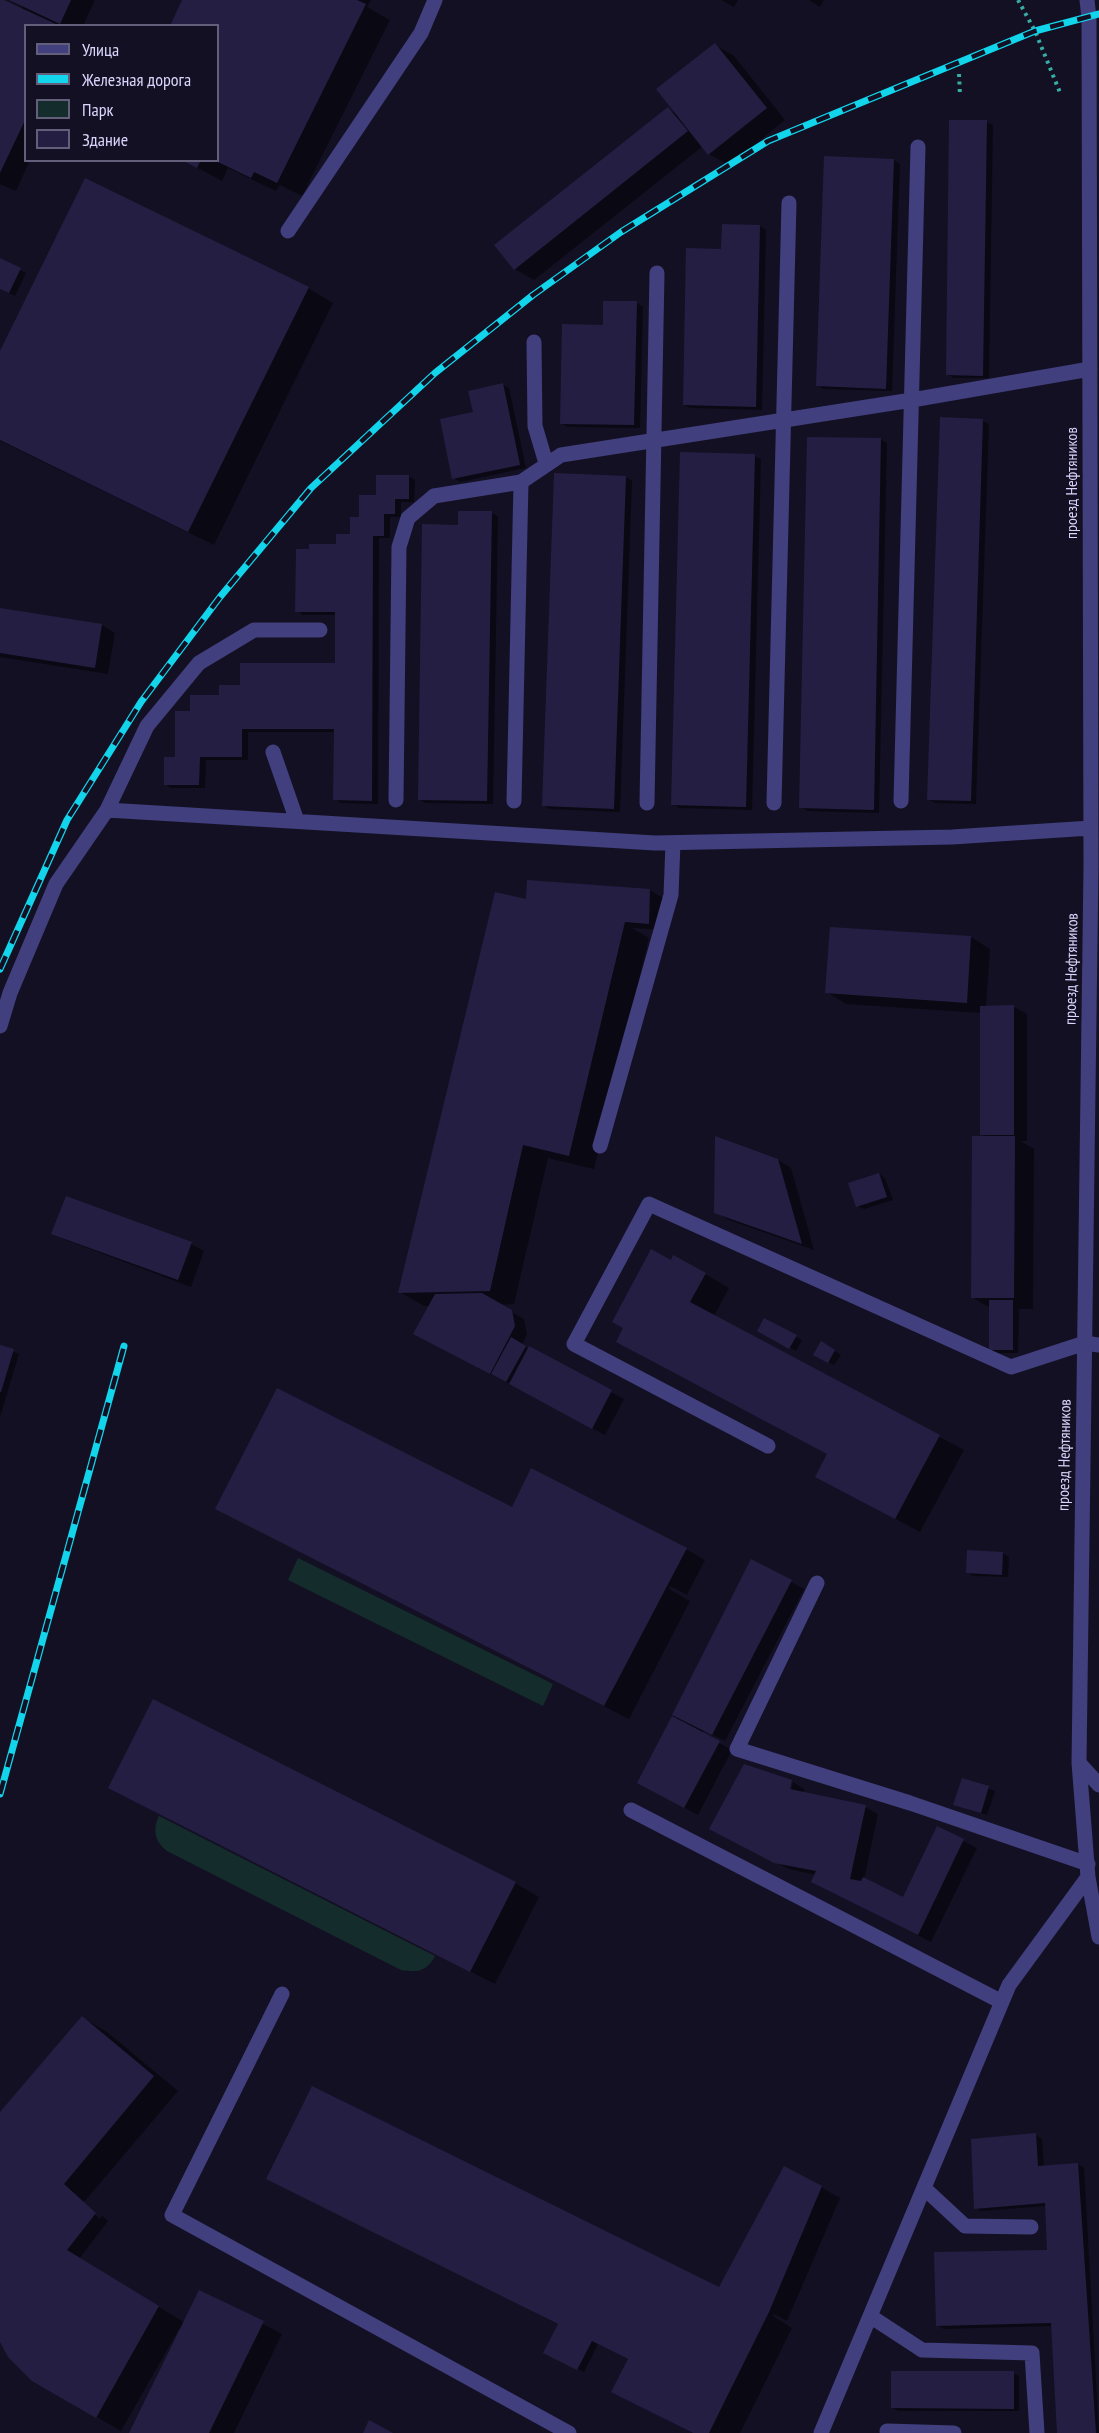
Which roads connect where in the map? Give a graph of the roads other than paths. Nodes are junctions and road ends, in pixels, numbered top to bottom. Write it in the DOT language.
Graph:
graph roads {
  1 [pos="435,0"];
  2 [pos="1087,0"];
  3 [pos="918,147"];
  4 [pos="789,203"];
  5 [pos="288,231"];
  6 [pos="1094,251"];
  7 [pos="657,273"];
  8 [pos="534,342"];
  9 [pos="1090,369"];
  10 [pos="912,400"];
  11 [pos="784,420"];
  12 [pos="654,440"];
  13 [pos="546,463"];
  14 [pos="521,482"];
  15 [pos="320,630"];
  16 [pos="1095,718"];
  17 [pos="273,752"];
  18 [pos="396,800"];
  19 [pos="514,801"];
  20 [pos="901,801"];
  21 [pos="647,803"];
  22 [pos="774,803"];
  23 [pos="107,810"];
  24 [pos="297,821"];
  25 [pos="1091,828"];
  26 [pos="674,843"];
  27 [pos="0,1026"];
  28 [pos="600,1146"];
  29 [pos="1092,1344"];
  30 [pos="768,1446"];
  31 [pos="817,1583"];
  32 [pos="1079,1763"];
  33 [pos="1099,1785"];
  34 [pos="632,1810"];
  35 [pos="1088,1871"];
  36 [pos="1099,1936"];
  37 [pos="282,1994"];
  38 [pos="1002,2002"];
  39 [pos="924,2188"];
  40 [pos="1031,2227"];
  41 [pos="870,2316"];
  42 [pos="888,2431"];
  43 [pos="569,2433"];
  44 [pos="821,2433"];
  45 [pos="954,2433"];
  46 [pos="1037,2433"];
  1 -- 5 [label="street"];
  2 -- 6 [label="street, проезд Нефтяников"];
  3 -- 10 [label="street"];
  4 -- 11 [label="street"];
  6 -- 9 [label="street, проезд Нефтяников"];
  7 -- 12 [label="street"];
  8 -- 13 [label="street"];
  9 -- 10 [label="street"];
  9 -- 16 [label="street, проезд Нефтяников"];
  10 -- 11 [label="street"];
  10 -- 20 [label="street"];
  11 -- 12 [label="street"];
  11 -- 22 [label="street"];
  12 -- 13 [label="street"];
  12 -- 21 [label="street"];
  13 -- 14 [label="street"];
  14 -- 18 [label="street"];
  14 -- 19 [label="street"];
  15 -- 23 [label="street"];
  16 -- 25 [label="street, проезд Нефтяников"];
  17 -- 24 [label="street"];
  23 -- 24 [label="street"];
  23 -- 27 [label="street"];
  24 -- 26 [label="street"];
  25 -- 26 [label="street"];
  25 -- 29 [label="street, проезд Нефтяников"];
  26 -- 28 [label="street"];
  29 -- 30 [label="street"];
  29 -- 32 [label="street, проезд Нефтяников"];
  31 -- 35 [label="street"];
  32 -- 33 [label="street"];
  32 -- 35 [label="street, проезд Нефтяников"];
  34 -- 38 [label="street"];
  35 -- 36 [label="street, проезд Нефтяников"];
  35 -- 38 [label="street"];
  37 -- 43 [label="street"];
  38 -- 39 [label="street"];
  39 -- 40 [label="street"];
  39 -- 41 [label="street"];
  41 -- 44 [label="street"];
  41 -- 46 [label="street"];
  42 -- 45 [label="street"];
}
